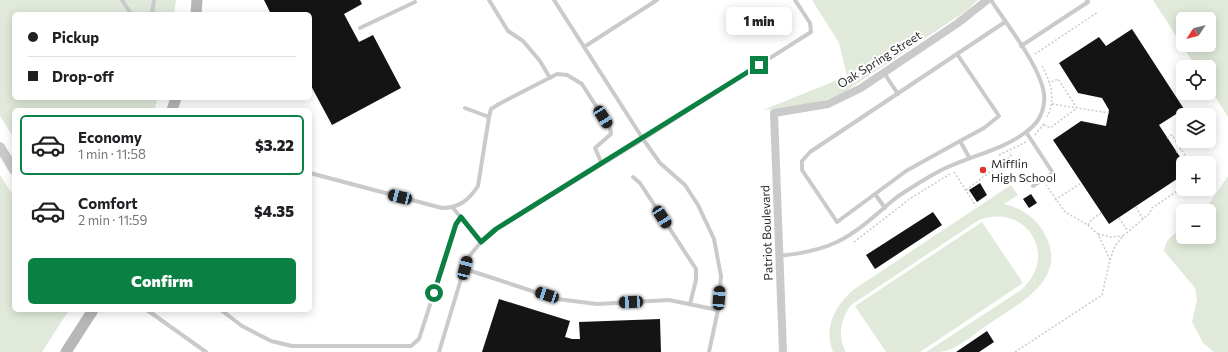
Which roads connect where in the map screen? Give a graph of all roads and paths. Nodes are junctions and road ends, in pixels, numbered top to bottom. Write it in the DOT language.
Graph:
graph roads {
  1 [pos="122,0"];
  2 [pos="154,0"];
  3 [pos="197,0"];
  4 [pos="489,0"];
  5 [pos="554,0"];
  6 [pos="657,0"];
  7 [pos="795,0"];
  8 [pos="987,0"];
  9 [pos="991,0"];
  10 [pos="1087,0"];
  11 [pos="415,2"];
  12 [pos="130,12"];
  13 [pos="152,12"];
  14 [pos="196,12"];
  15 [pos="1098,12"];
  16 [pos="1005,22"];
  17 [pos="360,28"];
  18 [pos="1021,46"];
  19 [pos="584,47"];
  20 [pos="958,54"];
  21 [pos="1035,54"];
  22 [pos="1039,61"];
  23 [pos="884,73"];
  24 [pos="550,78"];
  25 [pos="1049,83"];
  26 [pos="898,94"];
  27 [pos="1052,104"];
  28 [pos="465,108"];
  29 [pos="1077,108"];
  30 [pos="774,113"];
  31 [pos="1109,113"];
  32 [pos="488,116"];
  33 [pos="1043,125"];
  34 [pos="1026,132"];
  35 [pos="1168,138"];
  36 [pos="643,139"];
  37 [pos="1031,140"];
  38 [pos="960,141"];
  39 [pos="0,147"];
  40 [pos="1181,149"];
  41 [pos="1010,151"];
  42 [pos="1176,152"];
  43 [pos="996,156"];
  44 [pos="1186,156"];
  45 [pos="969,157"];
  46 [pos="602,164"];
  47 [pos="12,167"];
  48 [pos="312,174"];
  49 [pos="633,177"];
  50 [pos="1043,180"];
  51 [pos="1082,183"];
  52 [pos="1034,186"];
  53 [pos="966,190"];
  54 [pos="1176,192"];
  55 [pos="875,194"];
  56 [pos="1055,200"];
  57 [pos="976,206"];
  58 [pos="1136,206"];
  59 [pos="453,208"];
  60 [pos="885,208"];
  61 [pos="1101,213"];
  62 [pos="461,217"];
  63 [pos="1119,218"];
  64 [pos="1143,219"];
  65 [pos="1088,225"];
  66 [pos="1128,232"];
  67 [pos="1098,234"];
  68 [pos="1123,236"];
  69 [pos="481,242"];
  70 [pos="854,242"];
  71 [pos="778,256"];
  72 [pos="1110,260"];
  73 [pos="465,268"];
  74 [pos="690,304"];
  75 [pos="718,310"];
  76 [pos="92,312"];
  77 [pos="150,312"];
  78 [pos="224,312"];
  79 [pos="313,346"];
  80 [pos="66,352"];
  81 [pos="206,352"];
  82 [pos="313,352"];
  83 [pos="439,352"];
  84 [pos="709,352"];
  85 [pos="783,352"];
  86 [pos="1015,352"];
  1 -- 12 [label="lane"];
  2 -- 13 [label="lane"];
  3 -- 14 [label="main road"];
  4 -- 24 [label="lane"];
  5 -- 19 [label="lane"];
  6 -- 19 [label="lane"];
  7 -- 36 [label="lane"];
  8 -- 23 [label="street, Oak Spring Street"];
  9 -- 16 [label="lane"];
  10 -- 18 [label="lane"];
  11 -- 17 [label="lane"];
  15 -- 21 [label="path"];
  16 -- 18 [label="lane"];
  16 -- 20 [label="lane"];
  18 -- 34 [label="lane"];
  19 -- 36 [label="lane"];
  20 -- 26 [label="lane"];
  20 -- 38 [label="lane"];
  22 -- 25 [label="path"];
  23 -- 26 [label="lane"];
  23 -- 30 [label="street, Oak Spring Street"];
  24 -- 32 [label="lane"];
  24 -- 46 [label="lane"];
  25 -- 27 [label="path"];
  25 -- 29 [label="path"];
  26 -- 55 [label="lane"];
  27 -- 29 [label="path"];
  27 -- 33 [label="path"];
  28 -- 32 [label="lane"];
  29 -- 31 [label="path"];
  29 -- 33 [label="path"];
  30 -- 71 [label="street, Patriot Boulevard"];
  32 -- 59 [label="lane"];
  33 -- 37 [label="path"];
  34 -- 37 [label="lane"];
  34 -- 45 [label="lane"];
  35 -- 40 [label="path"];
  36 -- 46 [label="lane"];
  36 -- 75 [label="lane"];
  37 -- 41 [label="path"];
  37 -- 50 [label="lane"];
  38 -- 45 [label="lane"];
  38 -- 55 [label="lane"];
  39 -- 47 [label="street"];
  40 -- 42 [label="path"];
  40 -- 44 [label="path"];
  41 -- 43 [label="path"];
  41 -- 53 [label="path"];
  45 -- 60 [label="lane"];
  46 -- 69 [label="lane"];
  48 -- 59 [label="lane"];
  49 -- 74 [label="lane"];
  50 -- 52 [label="lane"];
  50 -- 56 [label="path"];
  51 -- 56 [label="path"];
  53 -- 57 [label="path"];
  53 -- 70 [label="path"];
  54 -- 64 [label="path"];
  55 -- 60 [label="lane"];
  56 -- 65 [label="path"];
  58 -- 64 [label="path"];
  59 -- 62 [label="lane"];
  60 -- 71 [label="lane"];
  61 -- 65 [label="path"];
  62 -- 69 [label="lane"];
  62 -- 79 [label="lane"];
  63 -- 66 [label="path"];
  64 -- 66 [label="path"];
  65 -- 67 [label="path"];
  66 -- 68 [label="path"];
  67 -- 68 [label="path"];
  67 -- 72 [label="path"];
  68 -- 72 [label="path"];
  69 -- 73 [label="lane"];
  71 -- 85 [label="street, Patriot Boulevard"];
  72 -- 86 [label="path"];
  73 -- 74 [label="lane"];
  73 -- 83 [label="lane"];
  74 -- 75 [label="lane"];
  75 -- 84 [label="lane"];
  76 -- 80 [label="main road"];
  77 -- 81 [label="lane"];
  78 -- 79 [label="lane"];
  79 -- 82 [label="lane"];
}
